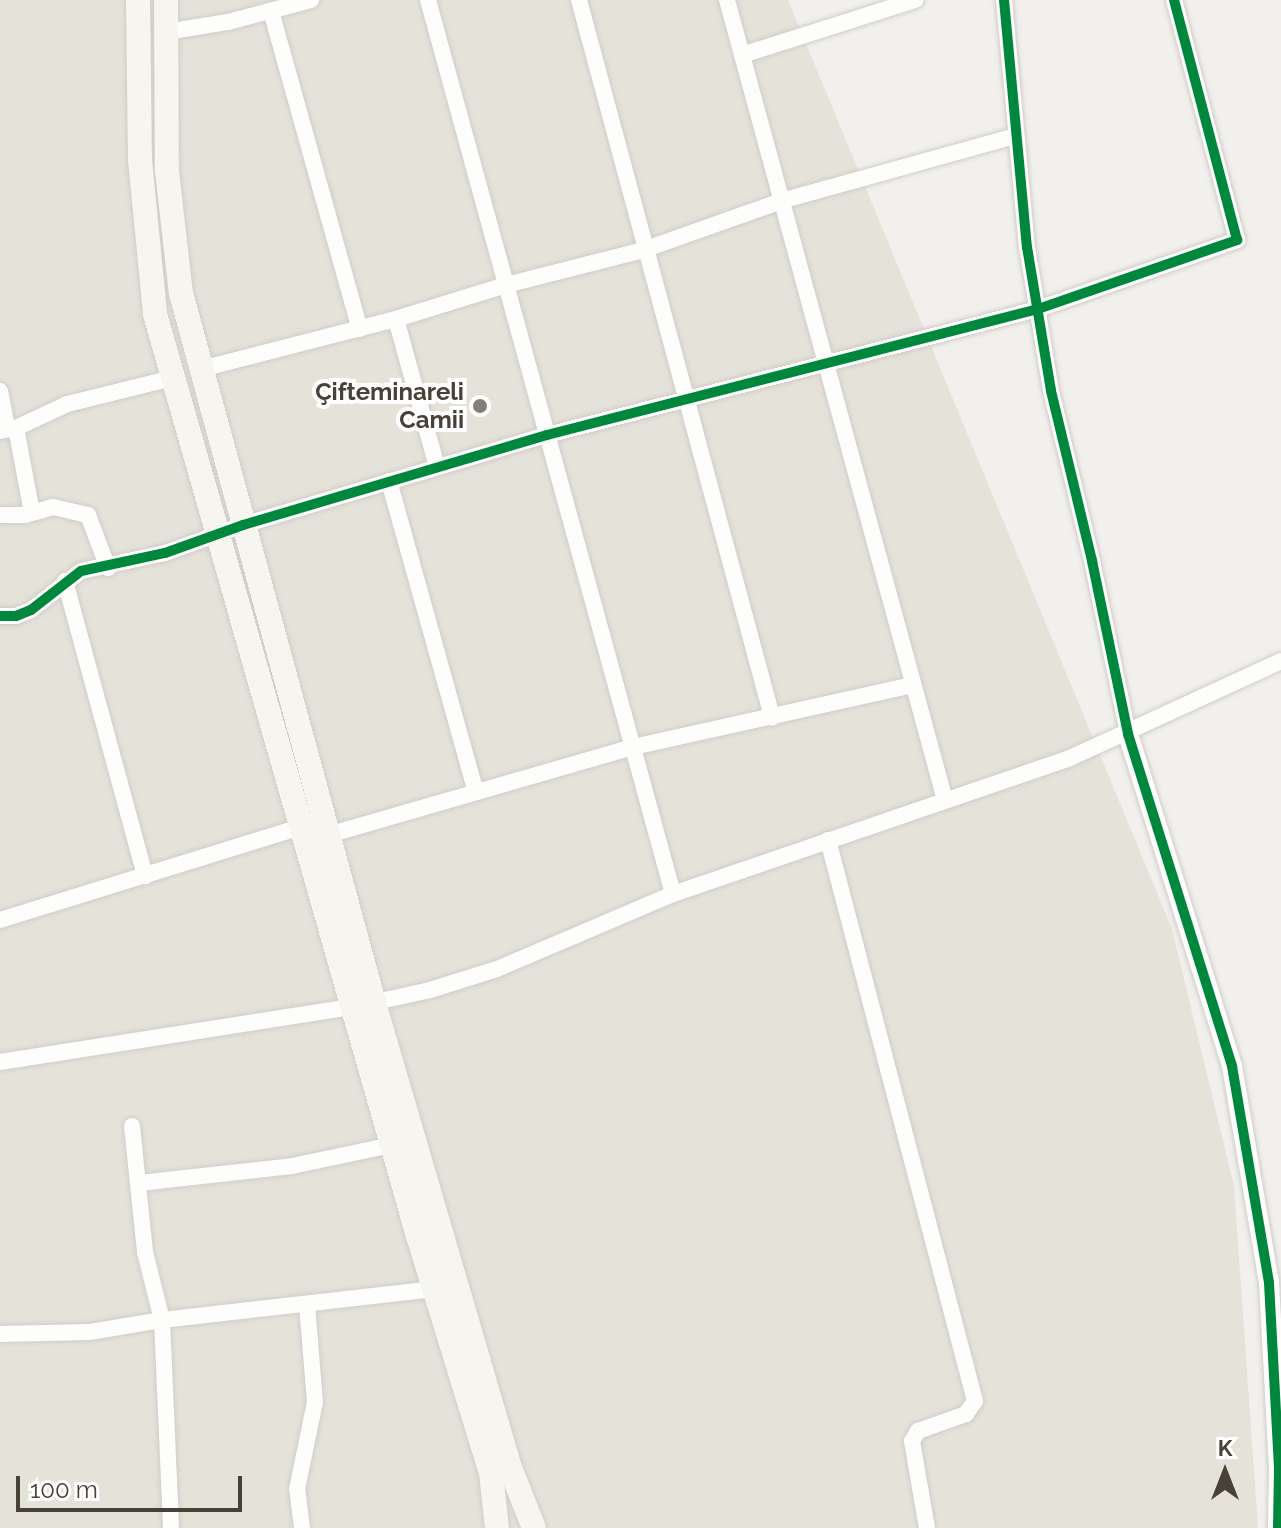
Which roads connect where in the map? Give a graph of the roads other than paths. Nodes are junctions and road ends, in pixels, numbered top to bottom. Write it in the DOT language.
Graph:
graph roads {
  1 [pos="138,0"];
  2 [pos="166,0"];
  3 [pos="311,0"];
  4 [pos="428,0"];
  5 [pos="579,0"];
  6 [pos="727,0"];
  7 [pos="915,0"];
  8 [pos="1004,0"];
  9 [pos="1174,0"];
  10 [pos="271,11"];
  11 [pos="166,32"];
  12 [pos="742,55"];
  13 [pos="1016,136"];
  14 [pos="781,201"];
  15 [pos="643,250"];
  16 [pos="506,285"];
  17 [pos="1038,309"];
  18 [pos="396,319"];
  19 [pos="360,329"];
  20 [pos="824,362"];
  21 [pos="201,369"];
  22 [pos="173,378"];
  23 [pos="0,391"];
  24 [pos="684,401"];
  25 [pos="8,429"];
  26 [pos="547,435"];
  27 [pos="437,467"];
  28 [pos="389,481"];
  29 [pos="32,513"];
  30 [pos="0,515"];
  31 [pos="243,525"];
  32 [pos="219,536"];
  33 [pos="108,568"];
  34 [pos="65,581"];
  35 [pos="0,616"];
  36 [pos="1281,661"];
  37 [pos="913,685"];
  38 [pos="772,717"];
  39 [pos="1128,734"];
  40 [pos="633,747"];
  41 [pos="476,792"];
  42 [pos="945,800"];
  43 [pos="301,827"];
  44 [pos="328,835"];
  45 [pos="828,840"];
  46 [pos="145,876"];
  47 [pos="673,894"];
  48 [pos="0,920"];
  49 [pos="364,1005"];
  50 [pos="0,1062"];
  51 [pos="132,1126"];
  52 [pos="392,1145"];
  53 [pos="139,1183"];
  54 [pos="434,1289"];
  55 [pos="307,1304"];
  56 [pos="162,1320"];
  57 [pos="0,1334"];
  58 [pos="523,1501"];
  59 [pos="494,1520"];
  60 [pos="171,1528"];
  61 [pos="302,1528"];
  62 [pos="534,1528"];
  63 [pos="549,1528"];
  64 [pos="927,1528"];
  65 [pos="1278,1528"];
  1 -- 22 [label="main road"];
  2 -- 11 [label="main road"];
  3 -- 10 [label="street"];
  4 -- 16 [label="street"];
  5 -- 15 [label="street"];
  6 -- 12 [label="street"];
  7 -- 12 [label="street"];
  8 -- 13 [label="street"];
  9 -- 17 [label="street"];
  10 -- 11 [label="street"];
  10 -- 19 [label="street"];
  11 -- 21 [label="main road"];
  12 -- 14 [label="street"];
  13 -- 14 [label="street"];
  13 -- 17 [label="street"];
  14 -- 15 [label="street"];
  14 -- 20 [label="street"];
  15 -- 16 [label="street"];
  15 -- 24 [label="street"];
  16 -- 18 [label="street"];
  16 -- 26 [label="street"];
  17 -- 20 [label="street"];
  17 -- 39 [label="street"];
  18 -- 19 [label="street"];
  18 -- 27 [label="street"];
  19 -- 21 [label="street"];
  20 -- 24 [label="street"];
  20 -- 37 [label="street"];
  21 -- 31 [label="main road"];
  22 -- 25 [label="street"];
  22 -- 32 [label="main road"];
  23 -- 25 [label="street"];
  24 -- 26 [label="street"];
  24 -- 38 [label="street"];
  25 -- 29 [label="street"];
  26 -- 27 [label="street"];
  26 -- 40 [label="street"];
  27 -- 28 [label="street"];
  28 -- 31 [label="street"];
  28 -- 41 [label="street"];
  29 -- 30 [label="street"];
  29 -- 33 [label="street"];
  31 -- 32 [label="street"];
  31 -- 44 [label="main road"];
  32 -- 33 [label="street"];
  32 -- 43 [label="main road"];
  33 -- 34 [label="street"];
  34 -- 35 [label="street"];
  34 -- 46 [label="street"];
  36 -- 39 [label="street"];
  37 -- 38 [label="street"];
  37 -- 42 [label="street"];
  38 -- 40 [label="street"];
  39 -- 42 [label="street"];
  39 -- 65 [label="street"];
  40 -- 41 [label="street"];
  40 -- 47 [label="street"];
  41 -- 44 [label="street"];
  42 -- 45 [label="street"];
  43 -- 46 [label="street"];
  43 -- 49 [label="main road"];
  44 -- 49 [label="main road"];
  45 -- 47 [label="street"];
  45 -- 64 [label="street"];
  46 -- 48 [label="street"];
  47 -- 49 [label="street"];
  49 -- 50 [label="street"];
  49 -- 52 [label="main road"];
  49 -- 58 [label="main road"];
  51 -- 53 [label="street"];
  52 -- 53 [label="street"];
  52 -- 54 [label="main road"];
  53 -- 56 [label="street"];
  54 -- 55 [label="street"];
  54 -- 59 [label="main road"];
  55 -- 56 [label="street"];
  55 -- 61 [label="street"];
  56 -- 57 [label="street"];
  56 -- 60 [label="street"];
  58 -- 62 [label="main road"];
  58 -- 63 [label="main road"];
}
